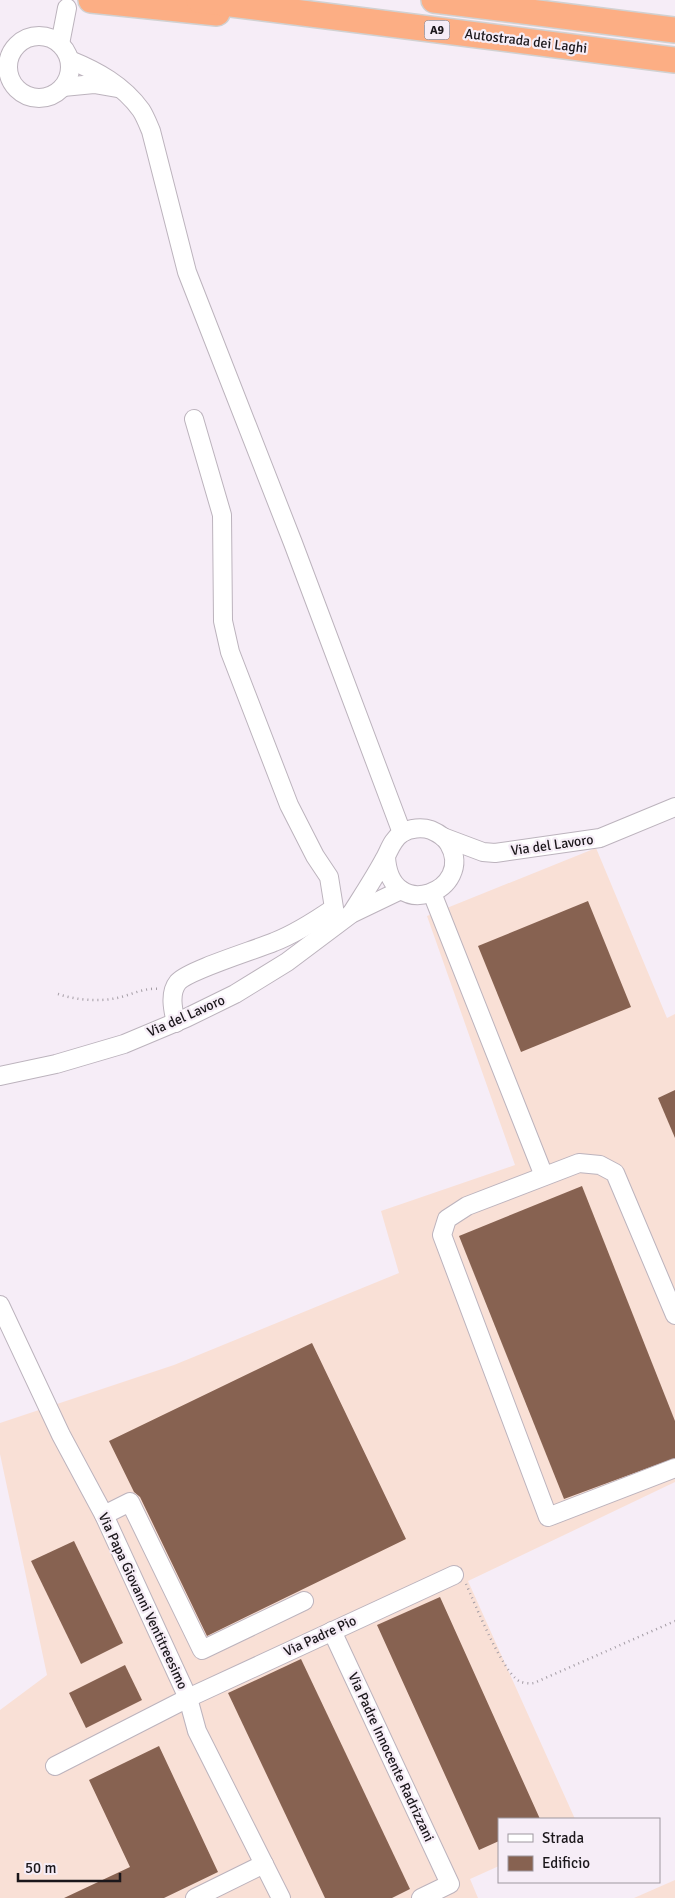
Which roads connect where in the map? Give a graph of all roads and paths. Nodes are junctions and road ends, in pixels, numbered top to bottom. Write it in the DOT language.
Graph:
graph roads {
  1 [pos="91,0"];
  2 [pos="199,0"];
  3 [pos="434,0"];
  4 [pos="675,30"];
  5 [pos="44,36"];
  6 [pos="60,44"];
  7 [pos="547,44"];
  8 [pos="5,56"];
  9 [pos="70,60"];
  10 [pos="675,60"];
  11 [pos="6,81"];
  12 [pos="63,87"];
  13 [pos="122,89"];
  14 [pos="194,419"];
  15 [pos="675,807"];
  16 [pos="402,833"];
  17 [pos="443,837"];
  18 [pos="483,852"];
  19 [pos="386,857"];
  20 [pos="453,867"];
  21 [pos="401,890"];
  22 [pos="432,893"];
  23 [pos="344,913"];
  24 [pos="58,994"];
  25 [pos="173,999"];
  26 [pos="176,1022"];
  27 [pos="0,1076"];
  28 [pos="544,1176"];
  29 [pos="0,1305"];
  30 [pos="675,1315"];
  31 [pos="675,1468"];
  32 [pos="104,1515"];
  33 [pos="454,1575"];
  34 [pos="304,1602"];
  35 [pos="675,1622"];
  36 [pos="332,1631"];
  37 [pos="188,1698"];
  38 [pos="55,1766"];
  39 [pos="264,1864"];
  40 [pos="453,1891"];
  41 [pos="195,1898"];
  42 [pos="281,1898"];
  43 [pos="421,1898"];
  1 -- 7 [label="highway"];
  2 -- 7 [label="highway, Autostrada dei Laghi / A9"];
  3 -- 4 [label="highway, Autostrada dei Laghi / A9"];
  5 -- 6 [label="street"];
  5 -- 6 [label="street"];
  5 -- 8 [label="street"];
  6 -- 9 [label="street"];
  7 -- 10 [label="highway, Autostrada dei Laghi / A9"];
  8 -- 11 [label="street"];
  9 -- 12 [label="street"];
  9 -- 13 [label="street"];
  11 -- 12 [label="street"];
  12 -- 13 [label="street"];
  13 -- 16 [label="street"];
  14 -- 23 [label="street"];
  15 -- 18 [label="street, Via del Lavoro"];
  16 -- 17 [label="street, Via del Lavoro"];
  16 -- 19 [label="street, Via del Lavoro"];
  17 -- 18 [label="street, Via del Lavoro"];
  17 -- 20 [label="street"];
  18 -- 20 [label="street, Via del Lavoro"];
  19 -- 21 [label="street"];
  19 -- 23 [label="street, Via del Lavoro"];
  20 -- 22 [label="street"];
  21 -- 22 [label="street"];
  21 -- 23 [label="street, Via del Lavoro"];
  22 -- 28 [label="street"];
  23 -- 25 [label="street"];
  23 -- 26 [label="street, Via del Lavoro"];
  24 -- 25 [label="path"];
  25 -- 26 [label="street"];
  26 -- 27 [label="street, Via del Lavoro"];
  28 -- 30 [label="street"];
  28 -- 31 [label="street"];
  29 -- 32 [label="street, Via Papa Giovanni Ventitreesimo"];
  32 -- 34 [label="street"];
  32 -- 37 [label="street, Via Papa Giovanni Ventitreesimo"];
  33 -- 35 [label="path"];
  33 -- 36 [label="street, Via Padre Pio"];
  36 -- 37 [label="street, Via Padre Pio"];
  36 -- 40 [label="street, Via Padre Innocente Radrizzani"];
  37 -- 38 [label="street, Via Padre Pio"];
  37 -- 39 [label="street, Via Papa Giovanni Ventitreesimo"];
  39 -- 41 [label="street"];
  39 -- 42 [label="street, Via Papa Giovanni Ventitreesimo"];
  40 -- 43 [label="street, Via Padre Innocente Radrizzani"];
}
